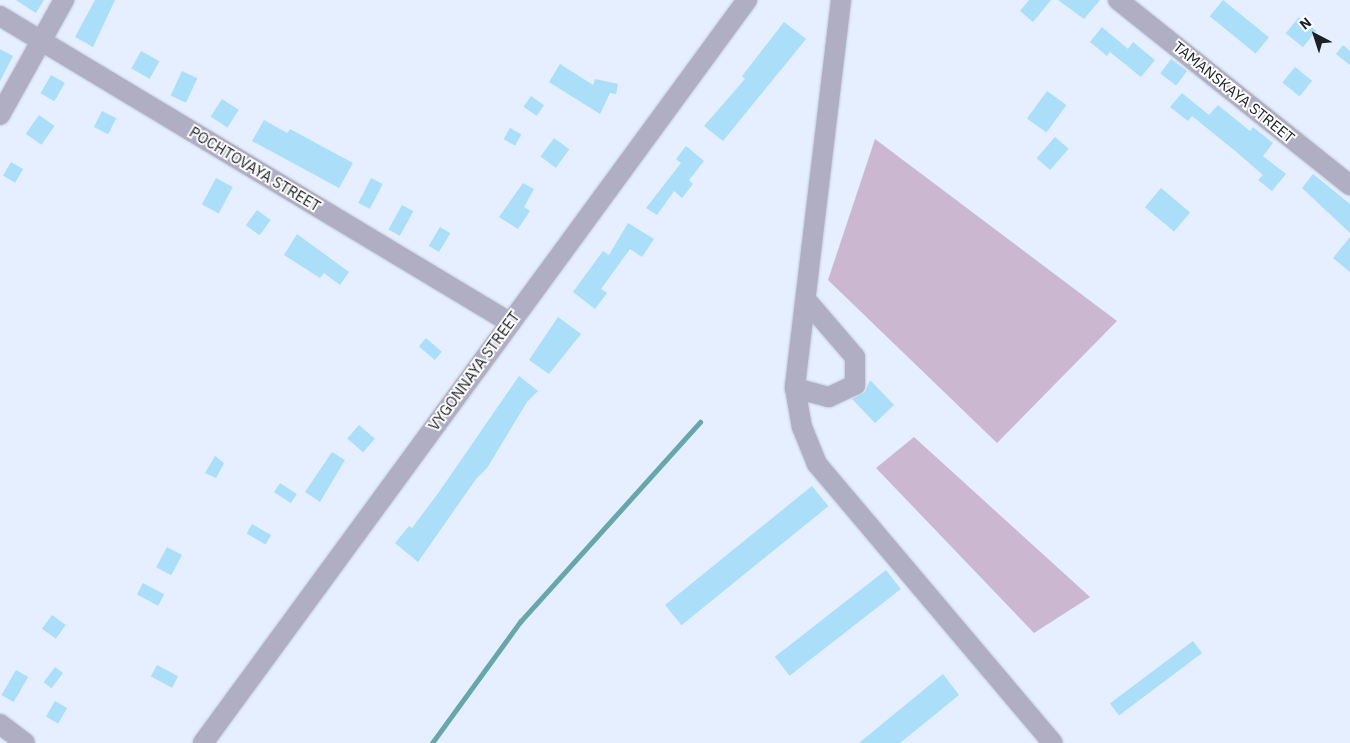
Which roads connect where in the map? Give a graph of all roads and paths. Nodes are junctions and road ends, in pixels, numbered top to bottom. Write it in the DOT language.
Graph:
graph roads {
  1 [pos="64,0"];
  2 [pos="747,0"];
  3 [pos="841,0"];
  4 [pos="1118,0"];
  5 [pos="0,16"];
  6 [pos="44,41"];
  7 [pos="0,115"];
  8 [pos="1348,180"];
  9 [pos="806,300"];
  10 [pos="509,322"];
  11 [pos="795,388"];
  12 [pos="0,724"];
  13 [pos="25,743"];
  14 [pos="203,743"];
  15 [pos="1054,743"];
  1 -- 6 [label="street"];
  2 -- 10 [label="street, VYGONNAYA STREET"];
  3 -- 9 [label="street"];
  4 -- 8 [label="street, TAMANSKAYA STREET"];
  5 -- 6 [label="street, POCHTOVAYA STREET"];
  6 -- 7 [label="street"];
  6 -- 10 [label="street, POCHTOVAYA STREET"];
  9 -- 11 [label="street"];
  9 -- 11 [label="street"];
  10 -- 14 [label="street, VYGONNAYA STREET"];
  11 -- 15 [label="street"];
  12 -- 13 [label="street"];
}
